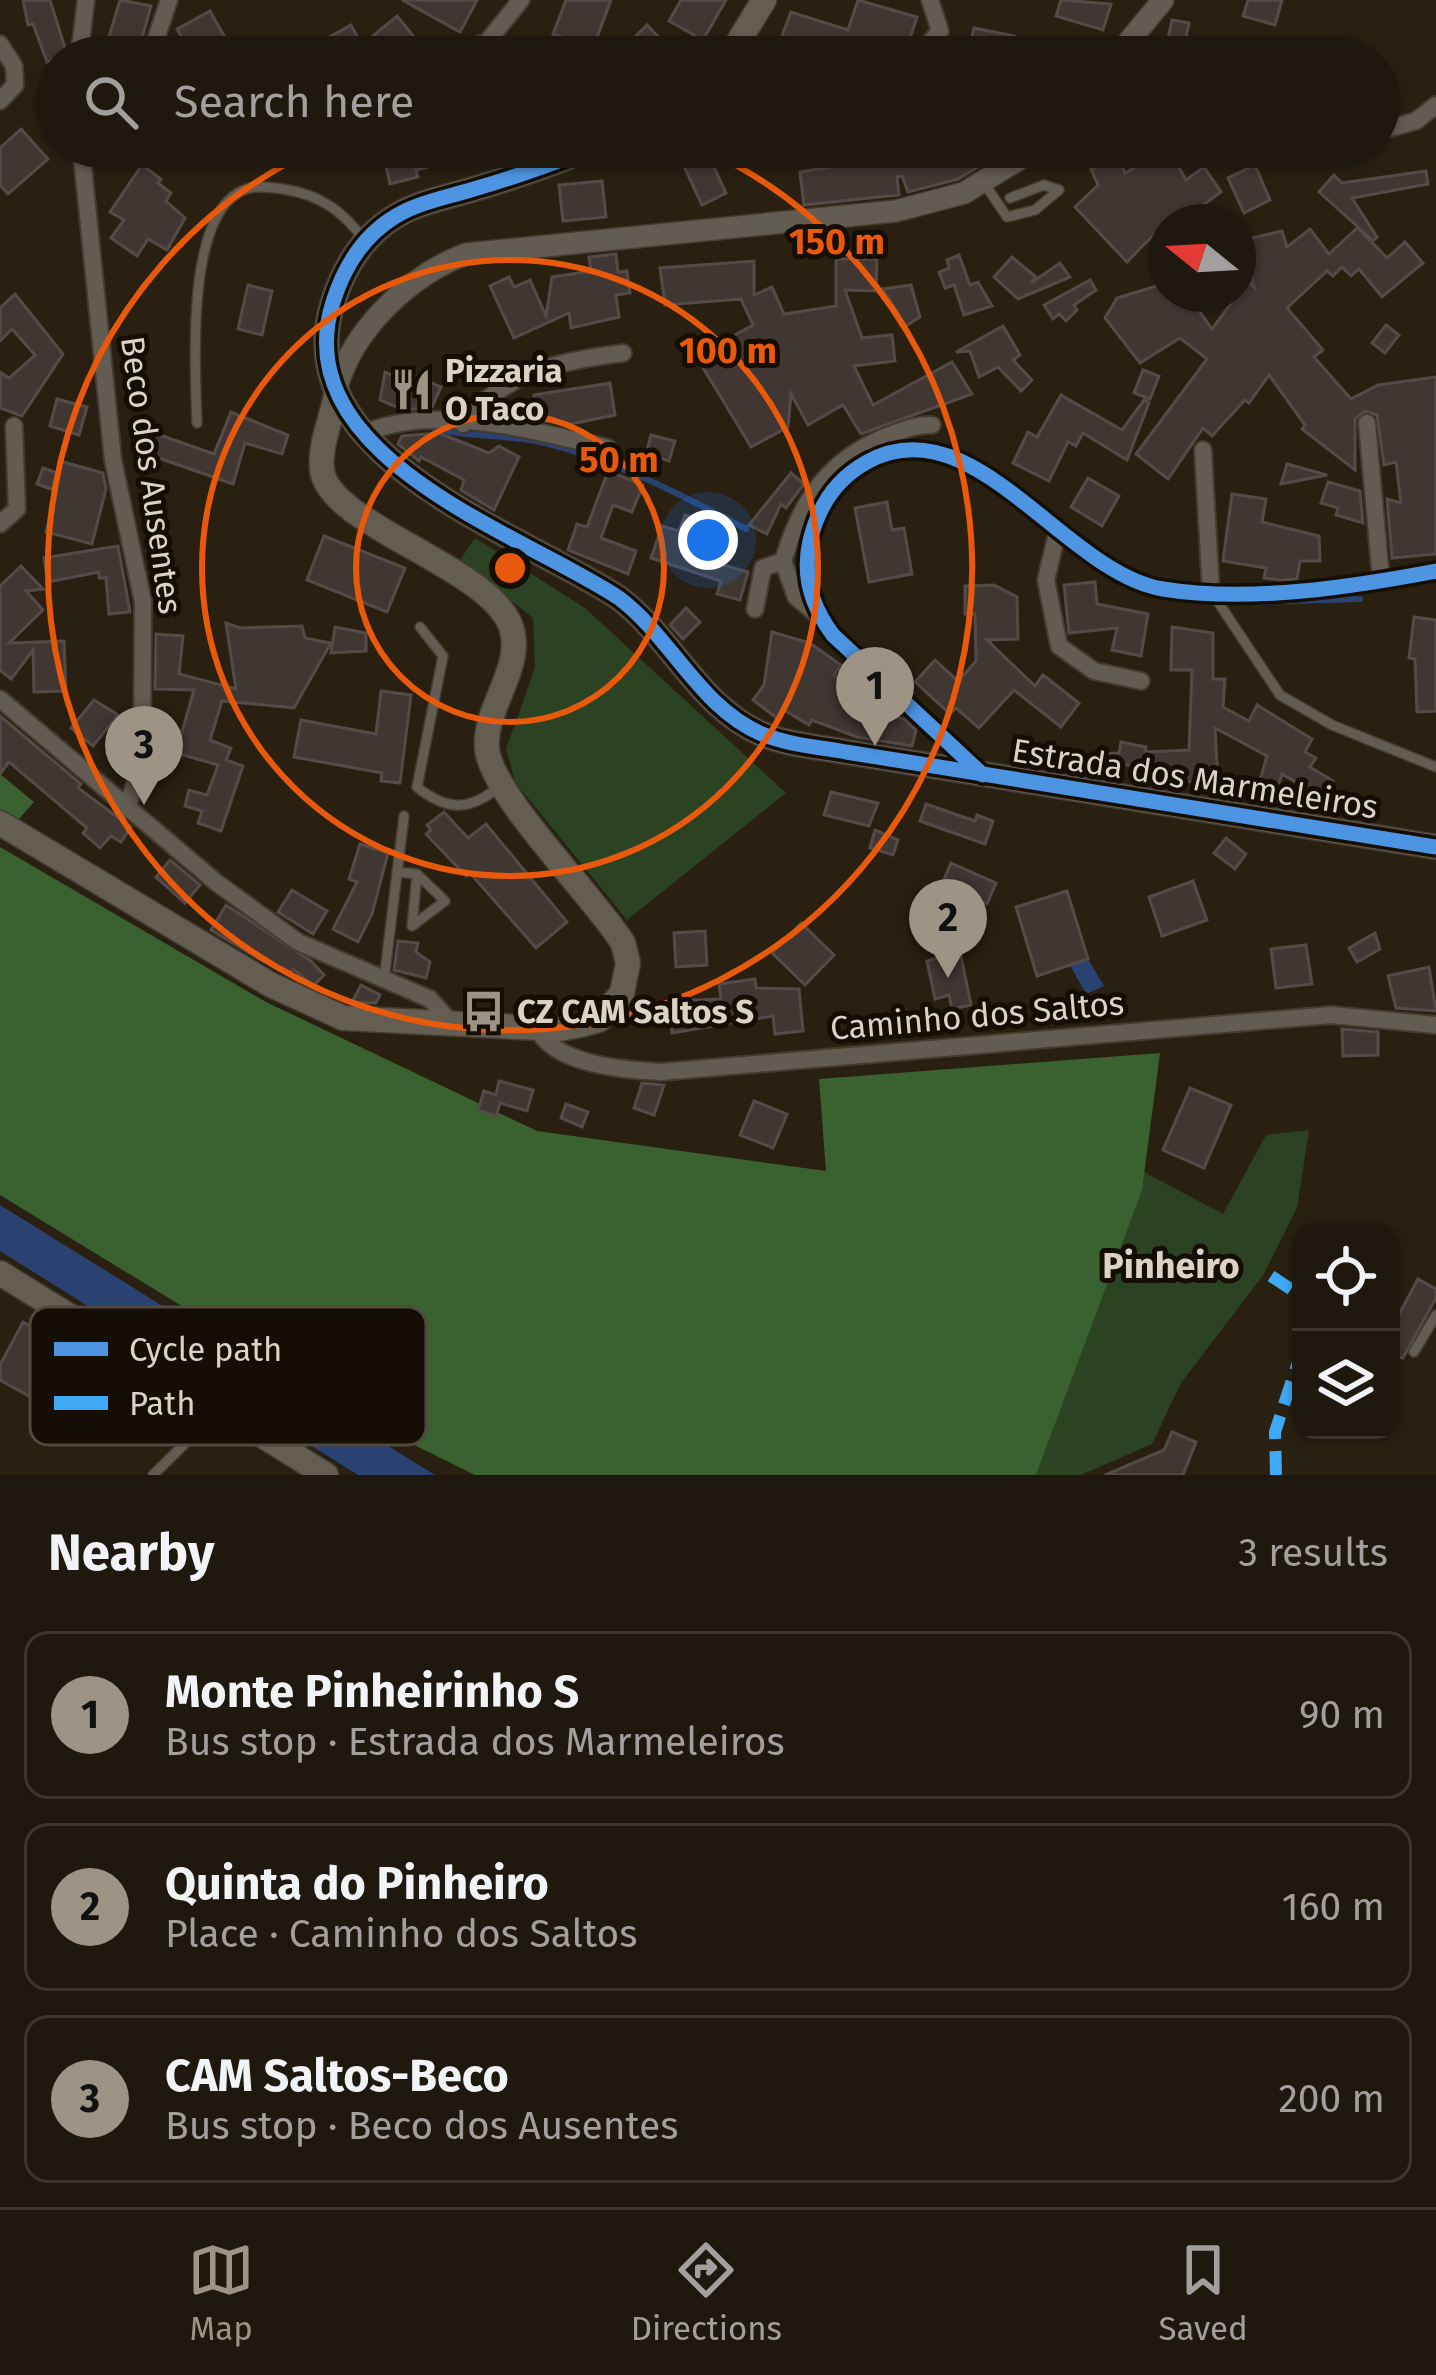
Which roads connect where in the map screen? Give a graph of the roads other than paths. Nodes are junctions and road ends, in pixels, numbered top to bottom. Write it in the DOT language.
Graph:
graph roads {
  1 [pos="86,0"];
  2 [pos="169,0"];
  3 [pos="520,0"];
  4 [pos="764,0"];
  5 [pos="930,0"];
  6 [pos="1155,5"];
  7 [pos="82,36"];
  8 [pos="157,36"];
  9 [pos="492,36"];
  10 [pos="742,36"];
  11 [pos="935,36"];
  12 [pos="1132,36"];
  13 [pos="0,44"];
  14 [pos="0,101"];
  15 [pos="1436,105"];
  16 [pos="1400,125"];
  17 [pos="83,168"];
  18 [pos="531,168"];
  19 [pos="1006,168"];
  20 [pos="984,183"];
  21 [pos="1010,198"];
  22 [pos="365,241"];
  23 [pos="623,353"];
  24 [pos="337,388"];
  25 [pos="197,423"];
  26 [pos="1367,423"];
  27 [pos="463,424"];
  28 [pos="932,425"];
  29 [pos="14,426"];
  30 [pos="362,434"];
  31 [pos="608,448"];
  32 [pos="1203,449"];
  33 [pos="0,524"];
  34 [pos="1058,529"];
  35 [pos="783,562"];
  36 [pos="1436,571"];
  37 [pos="1381,579"];
  38 [pos="1211,592"];
  39 [pos="755,609"];
  40 [pos="820,617"];
  41 [pos="420,627"];
  42 [pos="1141,681"];
  43 [pos="0,700"];
  44 [pos="1436,767"];
  45 [pos="983,775"];
  46 [pos="502,785"];
  47 [pos="127,809"];
  48 [pos="404,816"];
  49 [pos="0,823"];
  50 [pos="1436,847"];
  51 [pos="397,872"];
  52 [pos="417,874"];
  53 [pos="384,980"];
  54 [pos="453,1024"];
  55 [pos="1436,1024"];
  56 [pos="537,1028"];
  57 [pos="0,1273"];
  58 [pos="55,1307"];
  59 [pos="1436,1316"];
  60 [pos="1414,1352"];
  61 [pos="183,1445"];
  62 [pos="278,1445"];
  63 [pos="153,1475"];
  64 [pos="326,1475"];
  1 -- 7 [label="street"];
  2 -- 8 [label="street"];
  3 -- 9 [label="street"];
  4 -- 10 [label="main road"];
  5 -- 11 [label="street"];
  6 -- 12 [label="street"];
  13 -- 14 [label="street"];
  15 -- 16 [label="street"];
  17 -- 47 [label="street, Beco dos Ausentes"];
  18 -- 22 [label="main road, Estrada dos Marmeleiros"];
  19 -- 20 [label="street"];
  20 -- 21 [label="lane"];
  20 -- 24 [label="street"];
  22 -- 24 [label="main road, Estrada dos Marmeleiros"];
  22 -- 25 [label="lane"];
  23 -- 27 [label="street"];
  24 -- 30 [label="main road, Estrada dos Marmeleiros"];
  24 -- 46 [label="main road"];
  26 -- 37 [label="street"];
  27 -- 30 [label="street"];
  27 -- 31 [label="street"];
  28 -- 35 [label="street"];
  29 -- 33 [label="street"];
  30 -- 45 [label="main road, Estrada dos Marmeleiros"];
  32 -- 38 [label="street"];
  34 -- 38 [label="street"];
  34 -- 40 [label="street"];
  34 -- 42 [label="street"];
  35 -- 39 [label="street"];
  35 -- 40 [label="street"];
  36 -- 37 [label="street"];
  37 -- 38 [label="street"];
  38 -- 44 [label="lane"];
  40 -- 45 [label="street"];
  41 -- 46 [label="lane"];
  43 -- 47 [label="street"];
  45 -- 50 [label="main road, Estrada dos Marmeleiros"];
  46 -- 56 [label="main road"];
  47 -- 53 [label="street"];
  48 -- 51 [label="lane"];
  49 -- 54 [label="main road"];
  51 -- 52 [label="lane"];
  51 -- 53 [label="lane"];
  52 -- 52 [label="lane"];
  53 -- 54 [label="street"];
  54 -- 56 [label="main road"];
  55 -- 56 [label="street, Caminho dos Saltos"];
  57 -- 58 [label="main road"];
  59 -- 60 [label="lane"];
  61 -- 63 [label="lane"];
  62 -- 64 [label="main road"];
}
